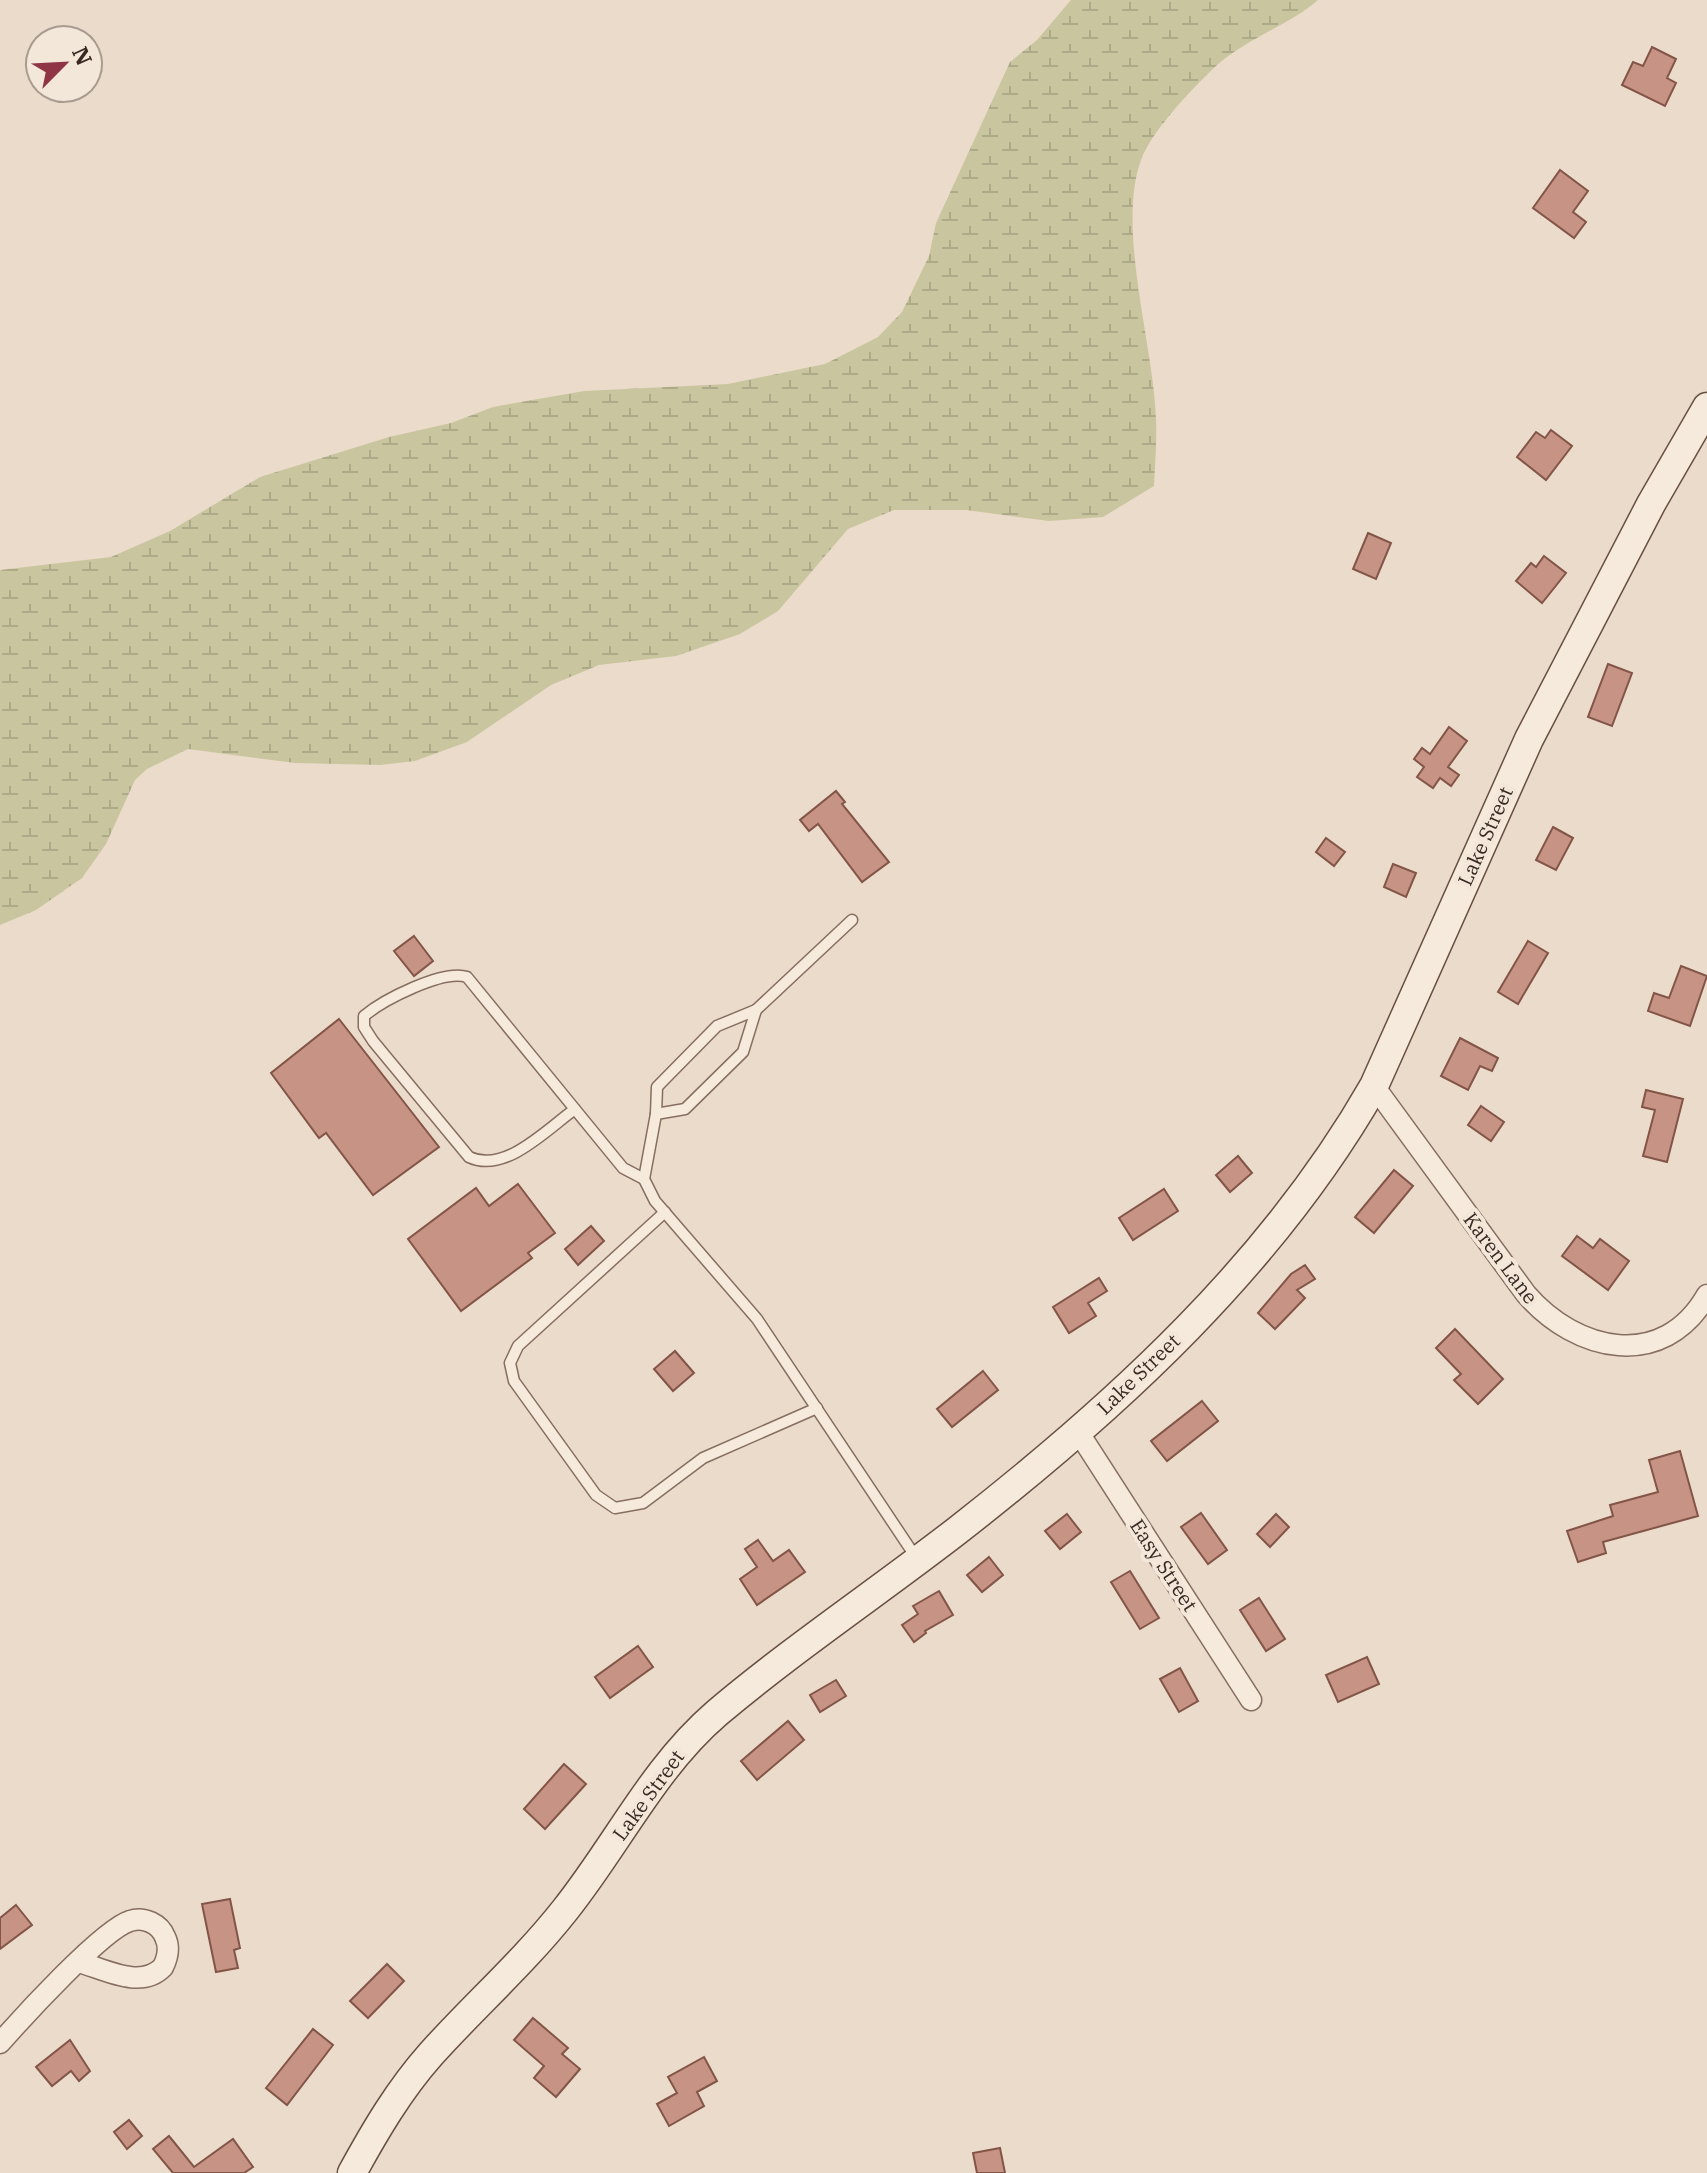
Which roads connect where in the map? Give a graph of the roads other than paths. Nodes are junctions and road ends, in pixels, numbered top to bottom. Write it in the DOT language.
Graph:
graph roads {
  1 [pos="1707,407"];
  2 [pos="852,920"];
  3 [pos="756,1010"];
  4 [pos="1374,1086"];
  5 [pos="575,1109"];
  6 [pos="656,1114"];
  7 [pos="644,1179"];
  8 [pos="665,1212"];
  9 [pos="1707,1295"];
  10 [pos="817,1408"];
  11 [pos="1077,1430"];
  12 [pos="918,1560"];
  13 [pos="1251,1700"];
  14 [pos="79,1962"];
  15 [pos="0,2043"];
  16 [pos="352,2173"];
  1 -- 4 [label="street, Lake Street"];
  2 -- 3 [label="lane"];
  3 -- 6 [label="lane"];
  3 -- 6 [label="lane"];
  4 -- 9 [label="street, Karen Lane"];
  4 -- 11 [label="street, Lake Street"];
  5 -- 5 [label="lane"];
  5 -- 7 [label="lane"];
  6 -- 7 [label="lane"];
  7 -- 8 [label="lane"];
  8 -- 10 [label="lane"];
  8 -- 10 [label="lane"];
  10 -- 12 [label="lane"];
  11 -- 12 [label="street, Lake Street"];
  11 -- 13 [label="street, Easy Street"];
  12 -- 16 [label="street, Lake Street"];
  14 -- 15 [label="street"];
}
